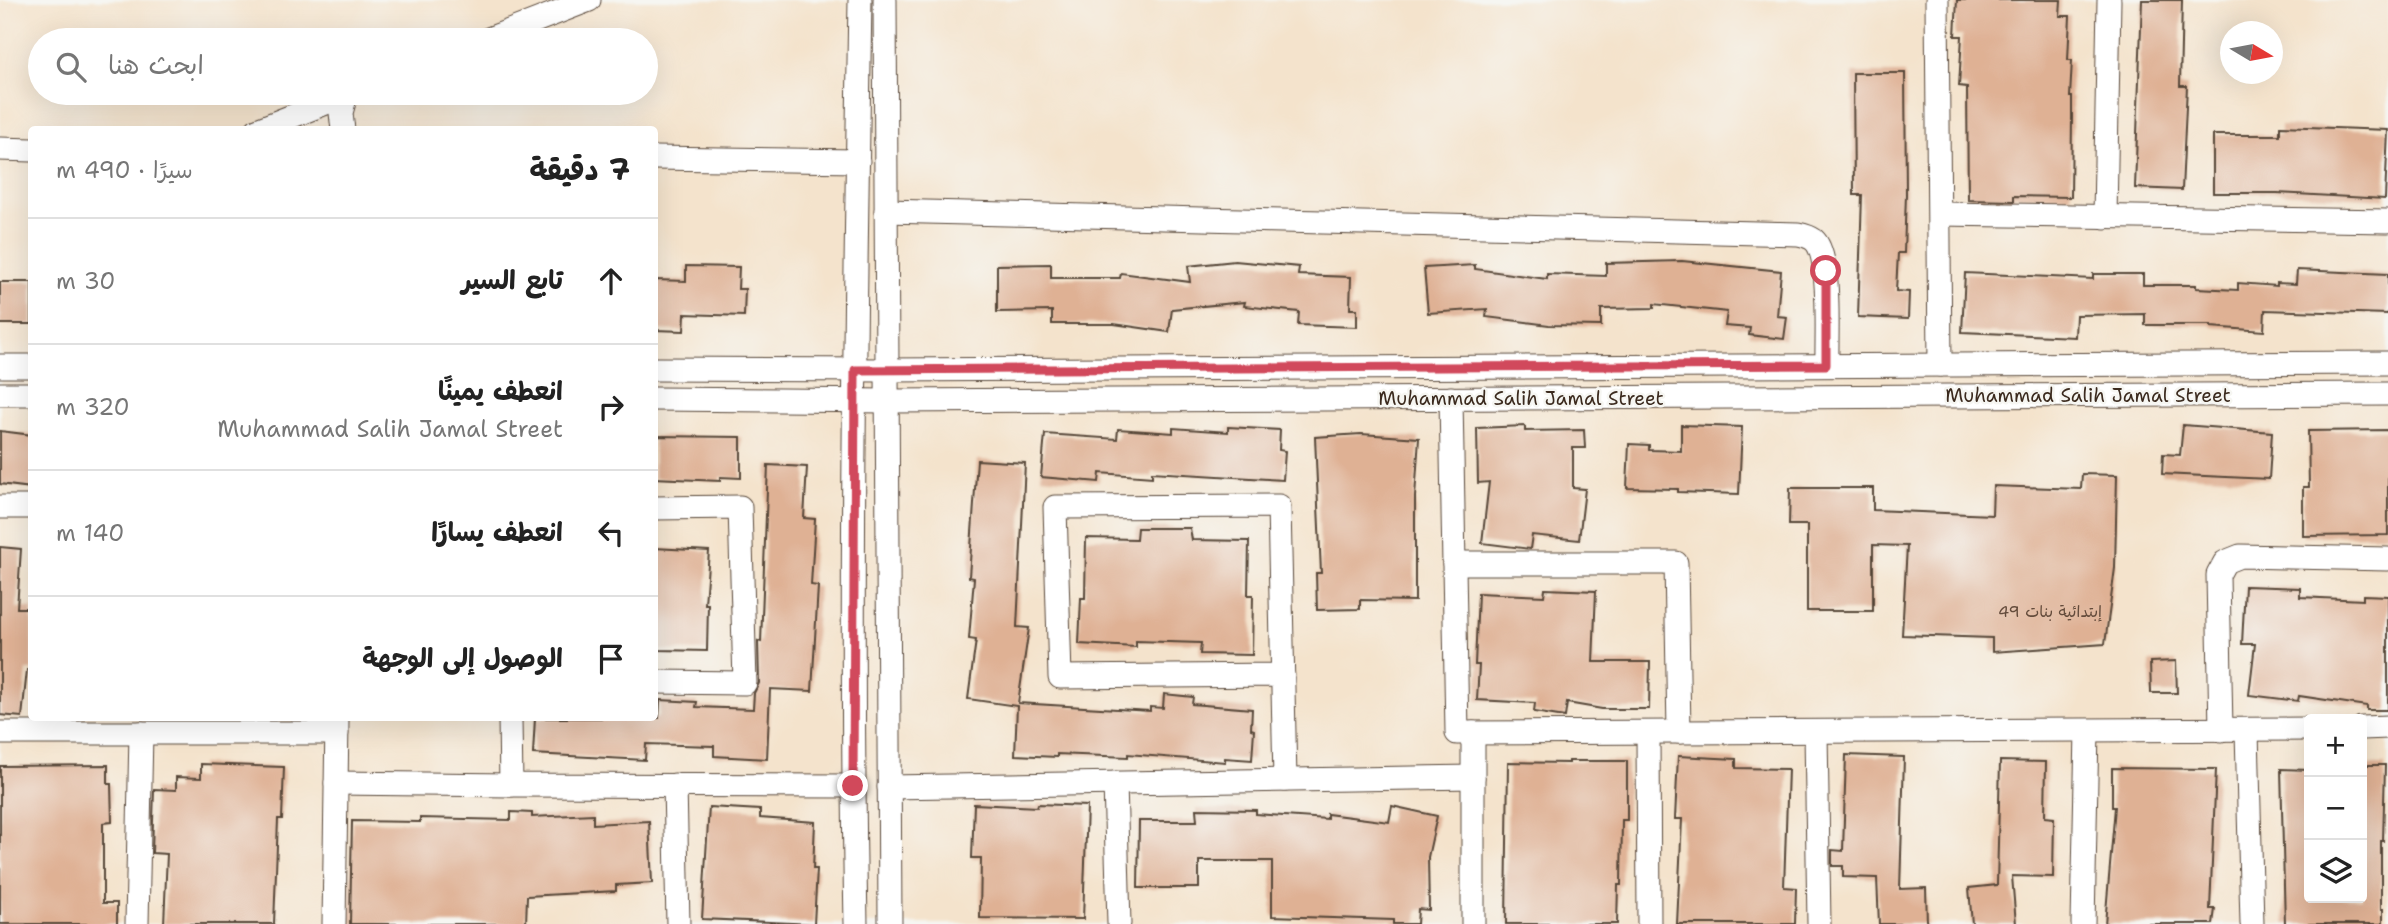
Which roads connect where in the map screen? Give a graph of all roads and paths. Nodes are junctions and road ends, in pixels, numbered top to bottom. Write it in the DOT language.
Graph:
graph roads {
  1 [pos="589,0"];
  2 [pos="860,0"];
  3 [pos="885,0"];
  4 [pos="1937,0"];
  5 [pos="2109,0"];
  6 [pos="517,28"];
  7 [pos="321,105"];
  8 [pos="344,105"];
  9 [pos="267,126"];
  10 [pos="343,126"];
  11 [pos="0,149"];
  12 [pos="28,150"];
  13 [pos="658,158"];
  14 [pos="858,161"];
  15 [pos="886,211"];
  16 [pos="1940,214"];
  17 [pos="2105,217"];
  18 [pos="2388,221"];
  19 [pos="2388,363"];
  20 [pos="1826,365"];
  21 [pos="1940,365"];
  22 [pos="0,366"];
  23 [pos="28,366"];
  24 [pos="658,369"];
  25 [pos="855,370"];
  26 [pos="887,370"];
  27 [pos="0,394"];
  28 [pos="28,394"];
  29 [pos="2388,394"];
  30 [pos="1451,398"];
  31 [pos="658,399"];
  32 [pos="855,400"];
  33 [pos="888,401"];
  34 [pos="0,507"];
  35 [pos="28,507"];
  36 [pos="658,508"];
  37 [pos="2388,559"];
  38 [pos="1454,563"];
  39 [pos="1283,675"];
  40 [pos="658,682"];
  41 [pos="510,721"];
  42 [pos="337,725"];
  43 [pos="2388,727"];
  44 [pos="126,728"];
  45 [pos="2367,728"];
  46 [pos="2304,729"];
  47 [pos="2221,730"];
  48 [pos="2087,731"];
  49 [pos="2248,731"];
  50 [pos="1679,732"];
  51 [pos="1816,732"];
  52 [pos="0,733"];
  53 [pos="1473,733"];
  54 [pos="1648,733"];
  55 [pos="1473,777"];
  56 [pos="1285,780"];
  57 [pos="336,783"];
  58 [pos="1115,783"];
  59 [pos="510,785"];
  60 [pos="675,785"];
  61 [pos="853,786"];
  62 [pos="889,787"];
  63 [pos="137,924"];
  64 [pos="334,924"];
  65 [pos="678,924"];
  66 [pos="856,924"];
  67 [pos="890,924"];
  68 [pos="1119,924"];
  69 [pos="1473,924"];
  70 [pos="1649,924"];
  71 [pos="1819,924"];
  72 [pos="2083,924"];
  73 [pos="2252,924"];
  1 -- 6 [label="street"];
  2 -- 14 [label="street"];
  3 -- 15 [label="street"];
  4 -- 16 [label="street"];
  5 -- 17 [label="street"];
  7 -- 9 [label="street"];
  8 -- 10 [label="street"];
  11 -- 12 [label="street"];
  13 -- 14 [label="street"];
  14 -- 25 [label="street"];
  15 -- 20 [label="street"];
  15 -- 26 [label="street"];
  16 -- 17 [label="street"];
  16 -- 21 [label="street"];
  17 -- 18 [label="street"];
  19 -- 21 [label="street, Muhammad Salih Jamal Street"];
  20 -- 21 [label="street, Muhammad Salih Jamal Street"];
  20 -- 26 [label="street, Muhammad Salih Jamal Street"];
  22 -- 23 [label="street"];
  24 -- 25 [label="street, Muhammad Salih Jamal Street"];
  25 -- 26 [label="street, Muhammad Salih Jamal Street"];
  25 -- 32 [label="street"];
  26 -- 33 [label="street"];
  27 -- 28 [label="street"];
  29 -- 30 [label="street, Muhammad Salih Jamal Street"];
  30 -- 33 [label="street, Muhammad Salih Jamal Street"];
  30 -- 38 [label="street"];
  31 -- 32 [label="street, Muhammad Salih Jamal Street"];
  32 -- 33 [label="street, Muhammad Salih Jamal Street"];
  32 -- 61 [label="street"];
  33 -- 62 [label="street"];
  34 -- 35 [label="street"];
  36 -- 40 [label="street"];
  37 -- 47 [label="street"];
  38 -- 50 [label="street"];
  38 -- 53 [label="street"];
  39 -- 39 [label="street"];
  39 -- 56 [label="street"];
  41 -- 59 [label="street"];
  42 -- 44 [label="street"];
  42 -- 57 [label="street"];
  43 -- 45 [label="street"];
  44 -- 52 [label="street"];
  44 -- 63 [label="street"];
  46 -- 49 [label="street"];
  47 -- 48 [label="street"];
  47 -- 49 [label="street"];
  48 -- 51 [label="street"];
  48 -- 72 [label="street"];
  49 -- 73 [label="street"];
  50 -- 51 [label="street"];
  50 -- 54 [label="street"];
  51 -- 71 [label="street"];
  53 -- 54 [label="street"];
  53 -- 55 [label="street"];
  54 -- 70 [label="street"];
  55 -- 56 [label="street"];
  55 -- 69 [label="street"];
  56 -- 58 [label="street"];
  57 -- 59 [label="street"];
  57 -- 64 [label="street"];
  58 -- 62 [label="street"];
  58 -- 68 [label="street"];
  59 -- 60 [label="street"];
  60 -- 61 [label="street"];
  60 -- 65 [label="street"];
  61 -- 66 [label="street"];
  62 -- 67 [label="street"];
}
